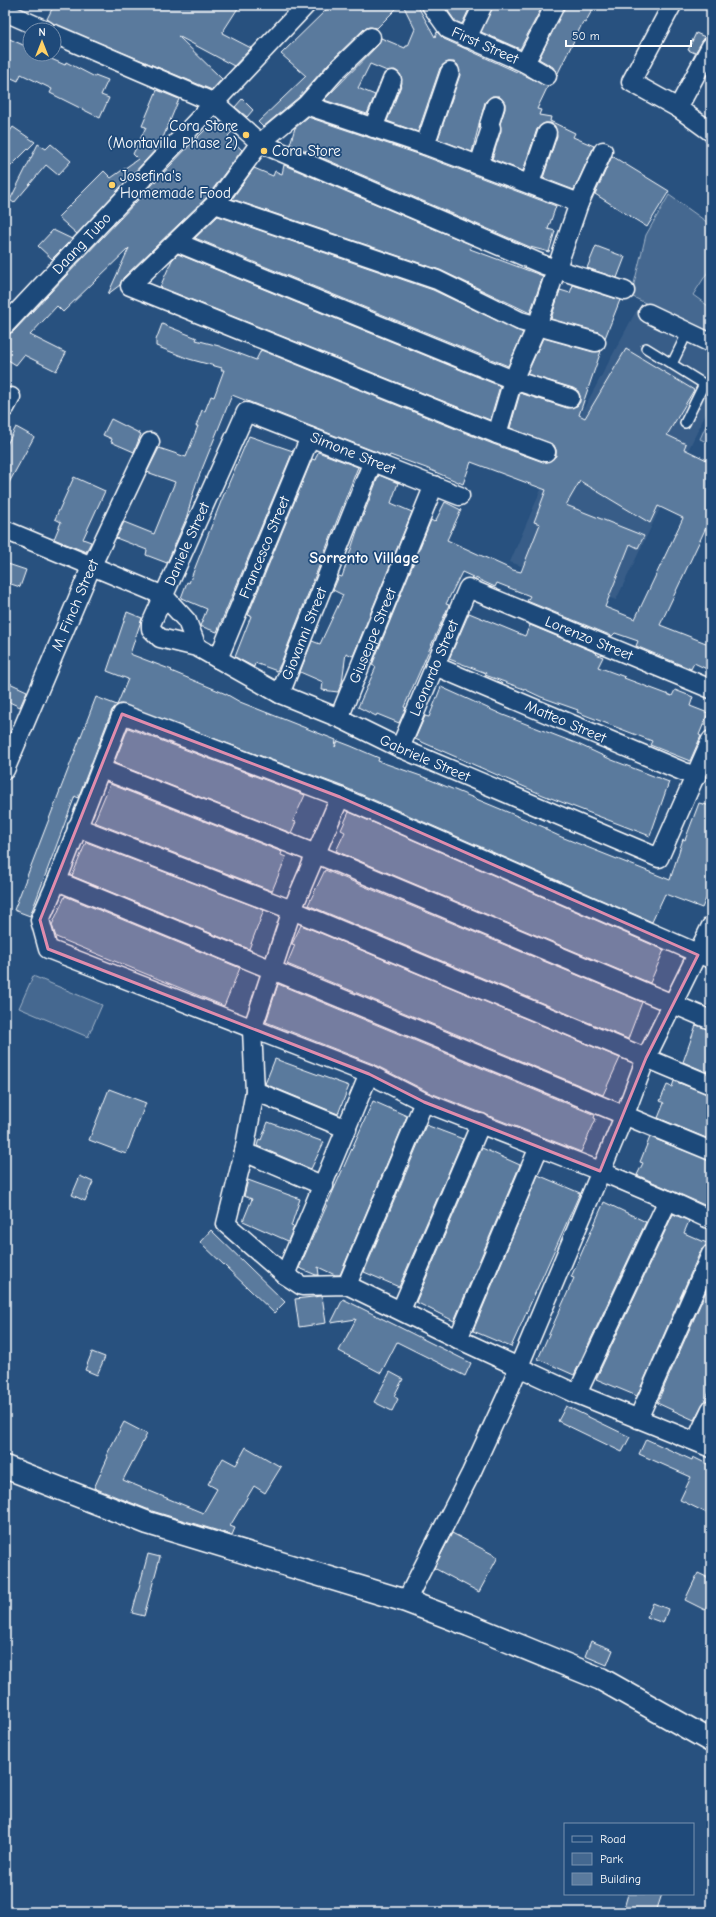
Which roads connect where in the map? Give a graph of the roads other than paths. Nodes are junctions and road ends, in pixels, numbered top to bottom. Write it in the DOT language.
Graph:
graph roads {
  1 [pos="306,5"];
  2 [pos="431,5"];
  3 [pos="483,5"];
  4 [pos="555,5"];
  5 [pos="672,5"];
  6 [pos="5,12"];
  7 [pos="25,12"];
  8 [pos="37,22"];
  9 [pos="62,37"];
  10 [pos="371,37"];
  11 [pos="467,38"];
  12 [pos="711,46"];
  13 [pos="525,63"];
  14 [pos="450,72"];
  15 [pos="547,76"];
  16 [pos="392,80"];
  17 [pos="215,103"];
  18 [pos="306,105"];
  19 [pos="495,106"];
  20 [pos="678,108"];
  21 [pos="373,128"];
  22 [pos="711,132"];
  23 [pos="547,133"];
  24 [pos="260,143"];
  25 [pos="425,145"];
  26 [pos="603,151"];
  27 [pos="480,165"];
  28 [pos="530,183"];
  29 [pos="579,203"];
  30 [pos="215,204"];
  31 [pos="176,242"];
  32 [pos="556,268"];
  33 [pos="625,291"];
  34 [pos="648,312"];
  35 [pos="5,325"];
  36 [pos="537,326"];
  37 [pos="688,331"];
  38 [pos="596,342"];
  39 [pos="711,343"];
  40 [pos="646,348"];
  41 [pos="672,364"];
  42 [pos="513,380"];
  43 [pos="570,398"];
  44 [pos="246,412"];
  45 [pos="684,423"];
  46 [pos="497,434"];
  47 [pos="310,437"];
  48 [pos="150,442"];
  49 [pos="546,452"];
  50 [pos="373,461"];
  51 [pos="434,485"];
  52 [pos="460,496"];
  53 [pos="5,530"];
  54 [pos="92,565"];
  55 [pos="468,588"];
  56 [pos="161,594"];
  57 [pos="197,647"];
  58 [pos="218,659"];
  59 [pos="435,666"];
  60 [pos="711,689"];
  61 [pos="280,694"];
  62 [pos="339,718"];
  63 [pos="711,740"];
  64 [pos="400,748"];
  65 [pos="101,769"];
  66 [pos="5,770"];
  67 [pos="696,777"];
  68 [pos="340,797"];
  69 [pos="77,827"];
  70 [pos="316,854"];
  71 [pos="57,881"];
  72 [pos="292,910"];
  73 [pos="711,926"];
  74 [pos="704,957"];
  75 [pos="272,969"];
  76 [pos="672,1003"];
  77 [pos="711,1020"];
  78 [pos="252,1030"];
  79 [pos="646,1058"];
  80 [pos="369,1074"];
  81 [pos="711,1085"];
  82 [pos="255,1091"];
  83 [pos="424,1102"];
  84 [pos="625,1114"];
  85 [pos="481,1123"];
  86 [pos="347,1129"];
  87 [pos="539,1147"];
  88 [pos="711,1151"];
  89 [pos="244,1152"];
  90 [pos="600,1171"];
  91 [pos="324,1186"];
  92 [pos="668,1200"];
  93 [pos="711,1220"];
  94 [pos="711,1254"];
  95 [pos="285,1275"];
  96 [pos="347,1285"];
  97 [pos="401,1310"];
  98 [pos="458,1339"];
  99 [pos="519,1367"];
  100 [pos="577,1394"];
  101 [pos="711,1409"];
  102 [pos="638,1418"];
  103 [pos="703,1444"];
  104 [pos="8,1473"];
  105 [pos="406,1601"];
  106 [pos="711,1741"];
  1 -- 17 [label="street, Daang Tubo"];
  2 -- 11 [label="street, First Street"];
  3 -- 11 [label="street"];
  4 -- 13 [label="street"];
  5 -- 20 [label="street"];
  6 -- 7 [label="street"];
  7 -- 8 [label="street"];
  9 -- 17 [label="street"];
  10 -- 18 [label="street"];
  11 -- 13 [label="street, First Street"];
  12 -- 20 [label="street"];
  13 -- 15 [label="street, First Street"];
  14 -- 25 [label="street"];
  16 -- 21 [label="street"];
  17 -- 24 [label="street"];
  17 -- 35 [label="street, Daang Tubo"];
  18 -- 21 [label="street"];
  18 -- 24 [label="street"];
  19 -- 27 [label="street"];
  20 -- 22 [label="street"];
  21 -- 25 [label="street"];
  23 -- 28 [label="street"];
  24 -- 30 [label="street"];
  24 -- 32 [label="street"];
  25 -- 27 [label="street"];
  26 -- 29 [label="street"];
  27 -- 28 [label="street"];
  28 -- 29 [label="street"];
  29 -- 32 [label="street"];
  30 -- 31 [label="street"];
  30 -- 36 [label="street"];
  31 -- 42 [label="street"];
  31 -- 46 [label="street"];
  32 -- 33 [label="street"];
  32 -- 36 [label="street"];
  34 -- 37 [label="street"];
  36 -- 38 [label="street"];
  36 -- 42 [label="street"];
  37 -- 39 [label="street"];
  37 -- 41 [label="lane"];
  40 -- 41 [label="lane"];
  41 -- 45 [label="lane"];
  42 -- 43 [label="street"];
  42 -- 46 [label="street"];
  44 -- 47 [label="street, Simone Street"];
  44 -- 56 [label="street, Daniele Street"];
  46 -- 49 [label="street"];
  47 -- 50 [label="street, Simone Street"];
  47 -- 58 [label="street, Francesco Street"];
  48 -- 54 [label="street, M. Finch Street"];
  50 -- 51 [label="street, Simone Street"];
  50 -- 61 [label="street, Giovanni Street"];
  51 -- 52 [label="street, Simone Street"];
  51 -- 62 [label="street, Giuseppe Street"];
  53 -- 54 [label="street"];
  54 -- 56 [label="street"];
  54 -- 66 [label="street, M. Finch Street"];
  55 -- 59 [label="street, Leonardo Street"];
  55 -- 60 [label="street, Lorenzo Street"];
  56 -- 57 [label="street"];
  56 -- 57 [label="street, Daniele Street"];
  57 -- 58 [label="street, Gabriele Street"];
  58 -- 61 [label="street, Gabriele Street"];
  59 -- 64 [label="street, Leonardo Street"];
  59 -- 67 [label="street, Matteo Street"];
  61 -- 62 [label="street, Gabriele Street"];
  62 -- 64 [label="street, Gabriele Street"];
  63 -- 67 [label="street"];
  64 -- 67 [label="street, Gabriele Street"];
  65 -- 68 [label="street"];
  65 -- 69 [label="street"];
  65 -- 70 [label="street"];
  68 -- 70 [label="street"];
  68 -- 74 [label="street"];
  69 -- 71 [label="street"];
  69 -- 72 [label="street"];
  70 -- 72 [label="street"];
  70 -- 76 [label="street"];
  71 -- 75 [label="street"];
  71 -- 78 [label="street"];
  72 -- 75 [label="street"];
  72 -- 79 [label="street"];
  73 -- 74 [label="street"];
  74 -- 76 [label="street"];
  75 -- 78 [label="street"];
  75 -- 84 [label="street"];
  76 -- 77 [label="street"];
  76 -- 79 [label="street"];
  78 -- 80 [label="street"];
  78 -- 82 [label="street"];
  79 -- 81 [label="street"];
  79 -- 84 [label="street"];
  80 -- 83 [label="street"];
  80 -- 86 [label="street"];
  82 -- 86 [label="street"];
  82 -- 89 [label="street"];
  83 -- 85 [label="street"];
  83 -- 96 [label="street"];
  84 -- 88 [label="street"];
  84 -- 90 [label="street"];
  85 -- 87 [label="street"];
  85 -- 97 [label="street"];
  86 -- 91 [label="street"];
  87 -- 90 [label="street"];
  87 -- 98 [label="street"];
  89 -- 91 [label="street"];
  89 -- 95 [label="street"];
  90 -- 92 [label="street"];
  90 -- 99 [label="street"];
  91 -- 95 [label="street"];
  92 -- 93 [label="street"];
  92 -- 100 [label="street"];
  94 -- 102 [label="street"];
  95 -- 96 [label="street"];
  96 -- 97 [label="street"];
  97 -- 98 [label="street"];
  98 -- 99 [label="street"];
  99 -- 100 [label="street"];
  99 -- 105 [label="street"];
  100 -- 102 [label="street"];
  101 -- 103 [label="street"];
  102 -- 103 [label="street"];
  104 -- 105 [label="street"];
  105 -- 106 [label="street"];
}
